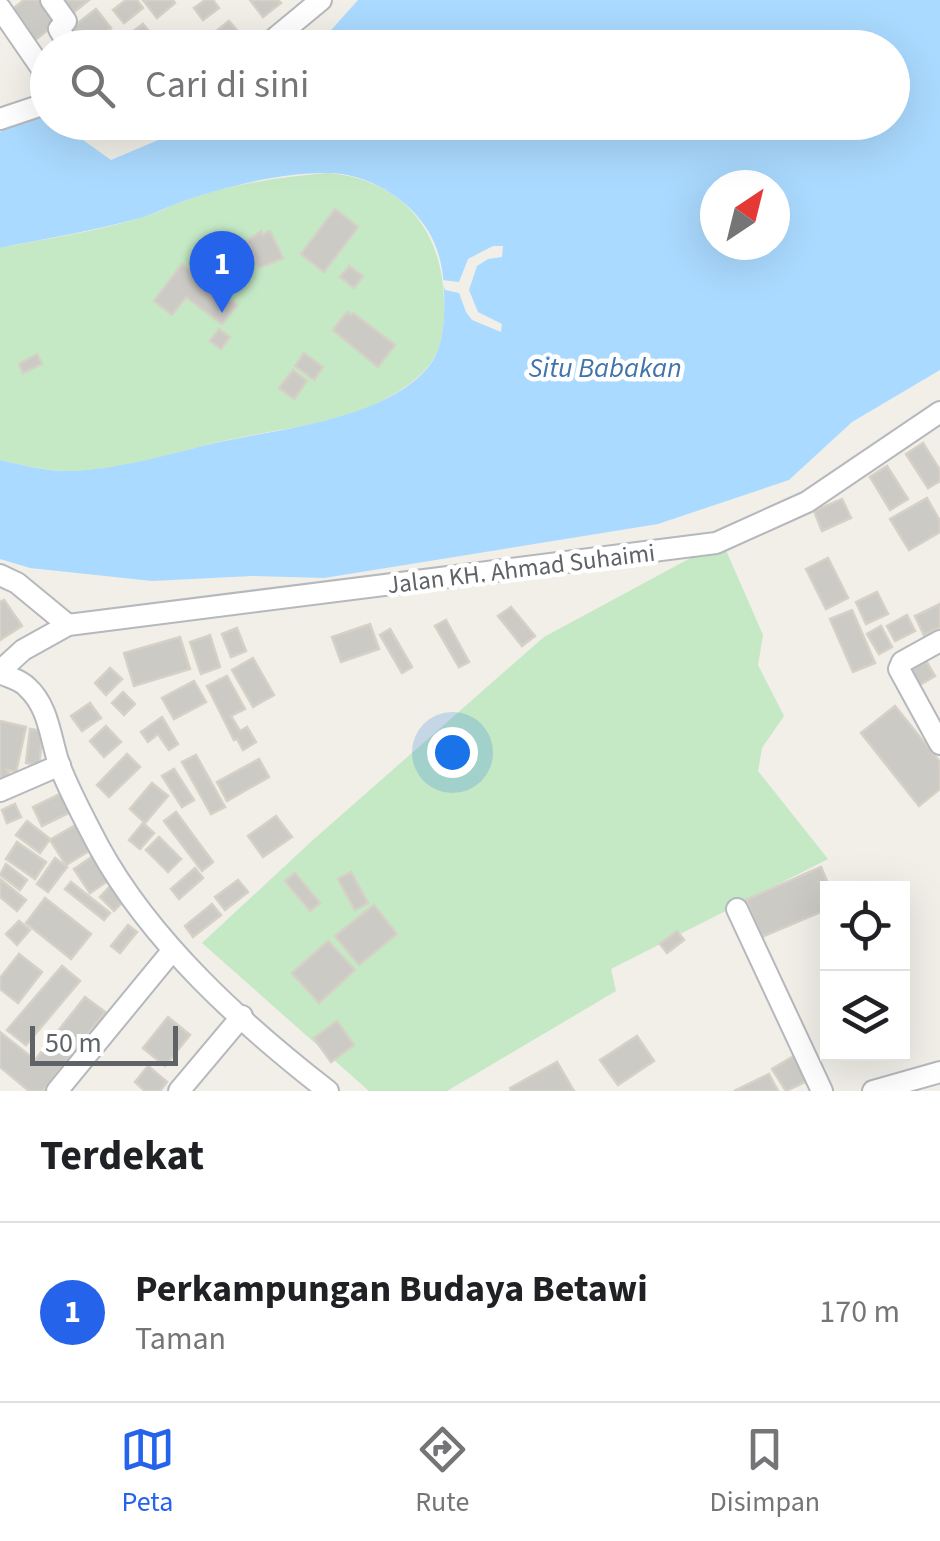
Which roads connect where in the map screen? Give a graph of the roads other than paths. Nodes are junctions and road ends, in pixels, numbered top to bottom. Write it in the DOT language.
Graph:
graph roads {
  1 [pos="52,0"];
  2 [pos="321,0"];
  3 [pos="0,8"];
  4 [pos="60,30"];
  5 [pos="285,30"];
  6 [pos="30,52"];
  7 [pos="30,109"];
  8 [pos="0,119"];
  9 [pos="940,412"];
  10 [pos="0,576"];
  11 [pos="68,625"];
  12 [pos="940,641"];
  13 [pos="0,672"];
  14 [pos="940,744"];
  15 [pos="60,765"];
  16 [pos="0,791"];
  17 [pos="737,909"];
  18 [pos="164,958"];
  19 [pos="237,1021"];
  20 [pos="940,1072"];
  21 [pos="821,1088"];
  22 [pos="57,1091"];
  23 [pos="179,1091"];
  24 [pos="328,1091"];
  25 [pos="874,1091"];
  1 -- 4 [label="street"];
  2 -- 5 [label="street"];
  3 -- 6 [label="street"];
  7 -- 8 [label="street"];
  9 -- 11 [label="street, Jalan KH. Ahmad Suhaimi"];
  10 -- 11 [label="street"];
  11 -- 13 [label="street"];
  12 -- 14 [label="street"];
  13 -- 15 [label="street"];
  15 -- 16 [label="street"];
  15 -- 18 [label="street"];
  17 -- 21 [label="street"];
  18 -- 19 [label="street"];
  18 -- 22 [label="street"];
  19 -- 23 [label="street"];
  19 -- 24 [label="street"];
  20 -- 25 [label="street"];
}
